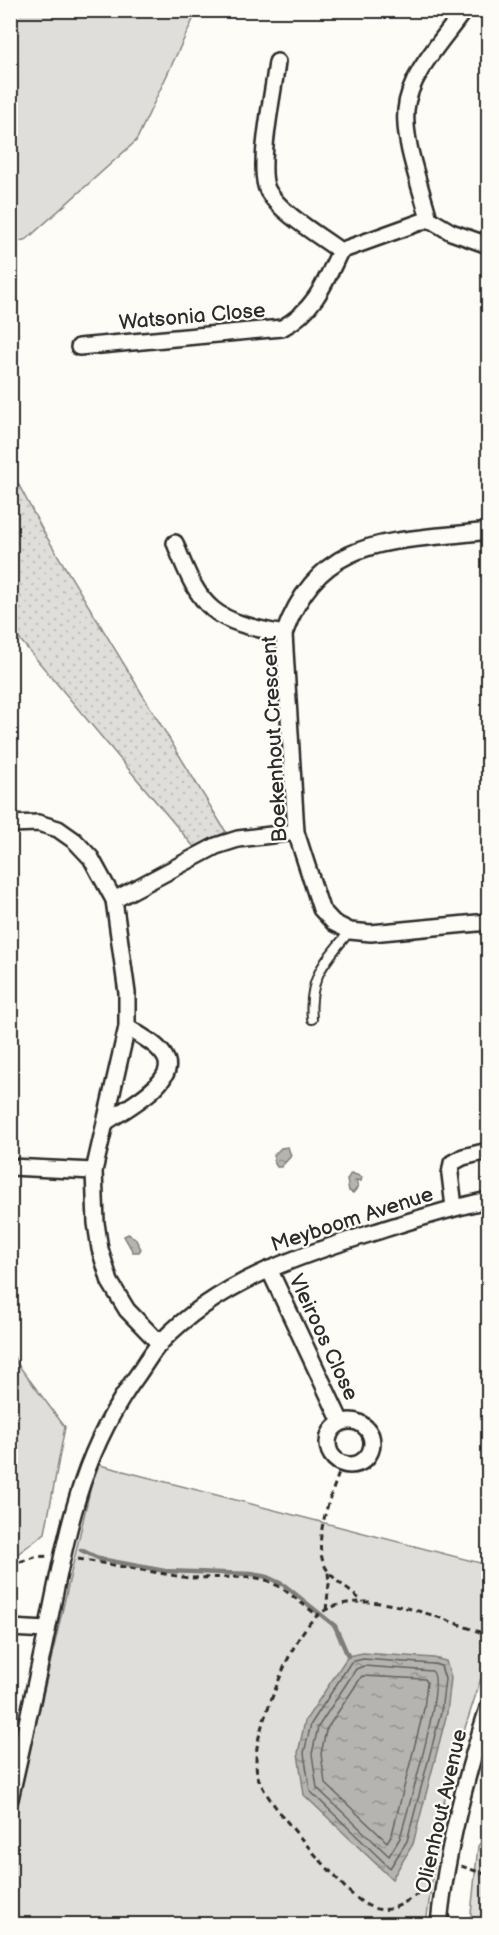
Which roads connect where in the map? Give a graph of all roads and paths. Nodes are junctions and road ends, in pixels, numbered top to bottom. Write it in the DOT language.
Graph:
graph roads {
  1 [pos="464,10"];
  2 [pos="278,62"];
  3 [pos="429,219"];
  4 [pos="489,244"];
  5 [pos="340,251"];
  6 [pos="79,347"];
  7 [pos="489,531"];
  8 [pos="175,543"];
  9 [pos="284,634"];
  10 [pos="10,824"];
  11 [pos="296,832"];
  12 [pos="114,900"];
  13 [pos="489,922"];
  14 [pos="350,931"];
  15 [pos="312,1018"];
  16 [pos="128,1027"];
  17 [pos="106,1122"];
  18 [pos="489,1150"];
  19 [pos="10,1167"];
  20 [pos="94,1172"];
  21 [pos="489,1200"];
  22 [pos="454,1208"];
  23 [pos="269,1269"];
  24 [pos="160,1344"];
  25 [pos="341,1422"];
  26 [pos="342,1464"];
  27 [pos="63,1555"];
  28 [pos="10,1565"];
  29 [pos="327,1571"];
  30 [pos="363,1602"];
  31 [pos="326,1611"];
  32 [pos="317,1616"];
  33 [pos="10,1628"];
  34 [pos="47,1630"];
  35 [pos="489,1635"];
  36 [pos="489,1708"];
  37 [pos="10,1799"];
  38 [pos="459,1866"];
  39 [pos="489,1875"];
  40 [pos="431,1892"];
  41 [pos="439,1924"];
  1 -- 3 [label="street"];
  2 -- 5 [label="street"];
  3 -- 4 [label="street"];
  3 -- 5 [label="street"];
  5 -- 6 [label="street, Watsonia Close"];
  7 -- 9 [label="street, Boekenhout Crescent"];
  8 -- 9 [label="street"];
  9 -- 11 [label="street, Boekenhout Crescent"];
  10 -- 12 [label="street"];
  11 -- 12 [label="street"];
  11 -- 14 [label="street, Boekenhout Crescent"];
  12 -- 16 [label="street"];
  13 -- 14 [label="street"];
  14 -- 15 [label="lane"];
  16 -- 17 [label="street"];
  16 -- 17 [label="street"];
  17 -- 20 [label="street"];
  18 -- 22 [label="street"];
  19 -- 20 [label="street"];
  20 -- 24 [label="street"];
  21 -- 22 [label="street, Meyboom Avenue"];
  22 -- 23 [label="street, Meyboom Avenue"];
  23 -- 24 [label="street, Meyboom Avenue"];
  23 -- 25 [label="street, Vleiroos Close"];
  24 -- 27 [label="street, Meyboom Avenue"];
  25 -- 26 [label="street, Vleiroos Close"];
  25 -- 26 [label="street, Vleiroos Close"];
  26 -- 29 [label="path"];
  27 -- 28 [label="path"];
  27 -- 32 [label="path"];
  27 -- 34 [label="street, Meyboom Avenue"];
  29 -- 30 [label="path"];
  29 -- 31 [label="path"];
  30 -- 31 [label="path"];
  30 -- 35 [label="path"];
  31 -- 32 [label="path"];
  32 -- 40 [label="path"];
  33 -- 34 [label="street"];
  34 -- 37 [label="street, Meyboom Avenue"];
  36 -- 41 [label="street, Olienhout Avenue"];
  38 -- 39 [label="path"];
}
